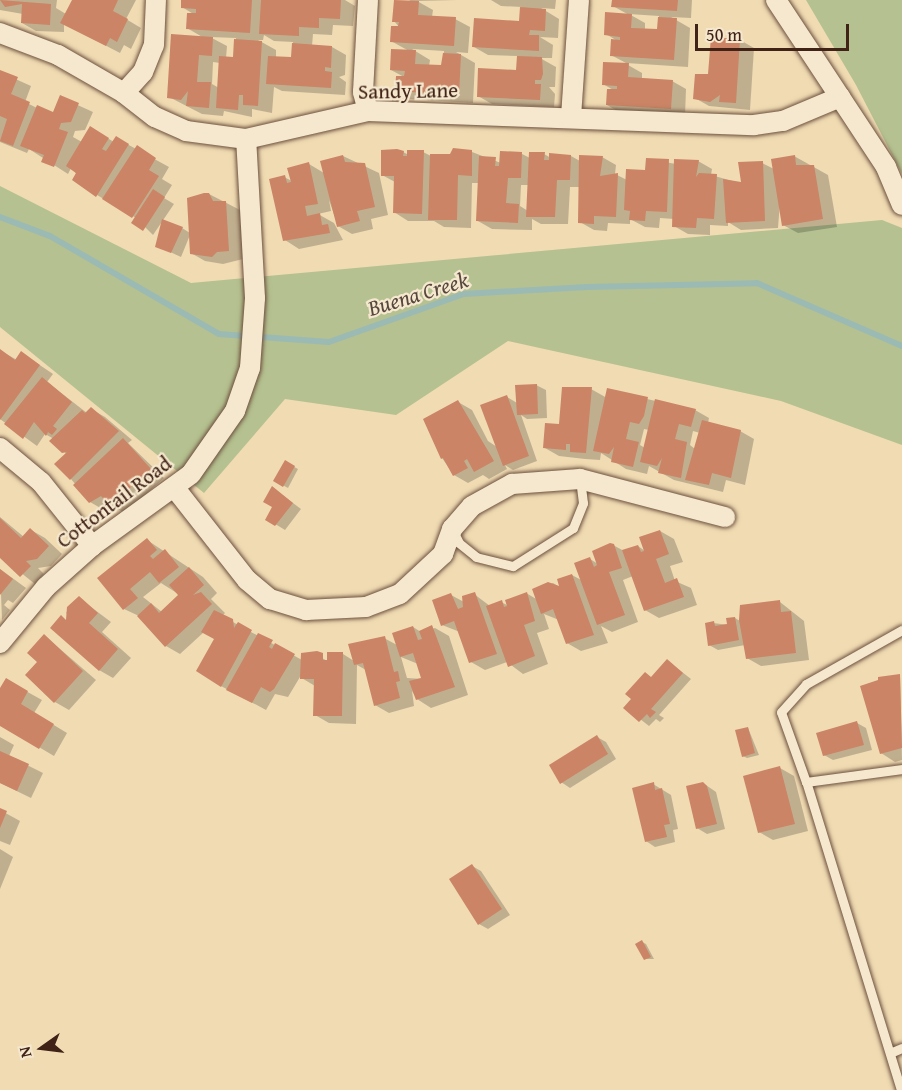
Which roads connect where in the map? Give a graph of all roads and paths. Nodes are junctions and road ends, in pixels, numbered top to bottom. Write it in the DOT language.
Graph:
graph roads {
  1 [pos="156,0"];
  2 [pos="368,0"];
  3 [pos="579,0"];
  4 [pos="776,0"];
  5 [pos="0,33"];
  6 [pos="124,93"];
  7 [pos="840,97"];
  8 [pos="368,111"];
  9 [pos="571,117"];
  10 [pos="246,139"];
  11 [pos="902,205"];
  12 [pos="0,448"];
  13 [pos="580,478"];
  14 [pos="174,487"];
  15 [pos="725,517"];
  16 [pos="452,529"];
  17 [pos="92,546"];
  18 [pos="902,630"];
  19 [pos="0,643"];
  20 [pos="902,769"];
  21 [pos="806,782"];
  22 [pos="902,1048"];
  23 [pos="890,1053"];
  24 [pos="901,1090"];
  1 -- 6 [label="street"];
  2 -- 8 [label="street"];
  3 -- 9 [label="street"];
  4 -- 7 [label="street"];
  5 -- 6 [label="street, Sandy Lane"];
  6 -- 10 [label="street, Sandy Lane"];
  7 -- 9 [label="street, Sandy Lane"];
  7 -- 11 [label="street"];
  8 -- 9 [label="street, Sandy Lane"];
  8 -- 10 [label="street, Sandy Lane"];
  10 -- 14 [label="street, Cottontail Road"];
  12 -- 17 [label="street"];
  13 -- 15 [label="street"];
  13 -- 16 [label="street"];
  13 -- 16 [label="lane"];
  14 -- 16 [label="street"];
  14 -- 17 [label="street, Cottontail Road"];
  17 -- 19 [label="street, Cottontail Road"];
  18 -- 21 [label="lane"];
  20 -- 21 [label="lane"];
  21 -- 23 [label="lane"];
  22 -- 23 [label="lane"];
  23 -- 24 [label="lane"];
}
